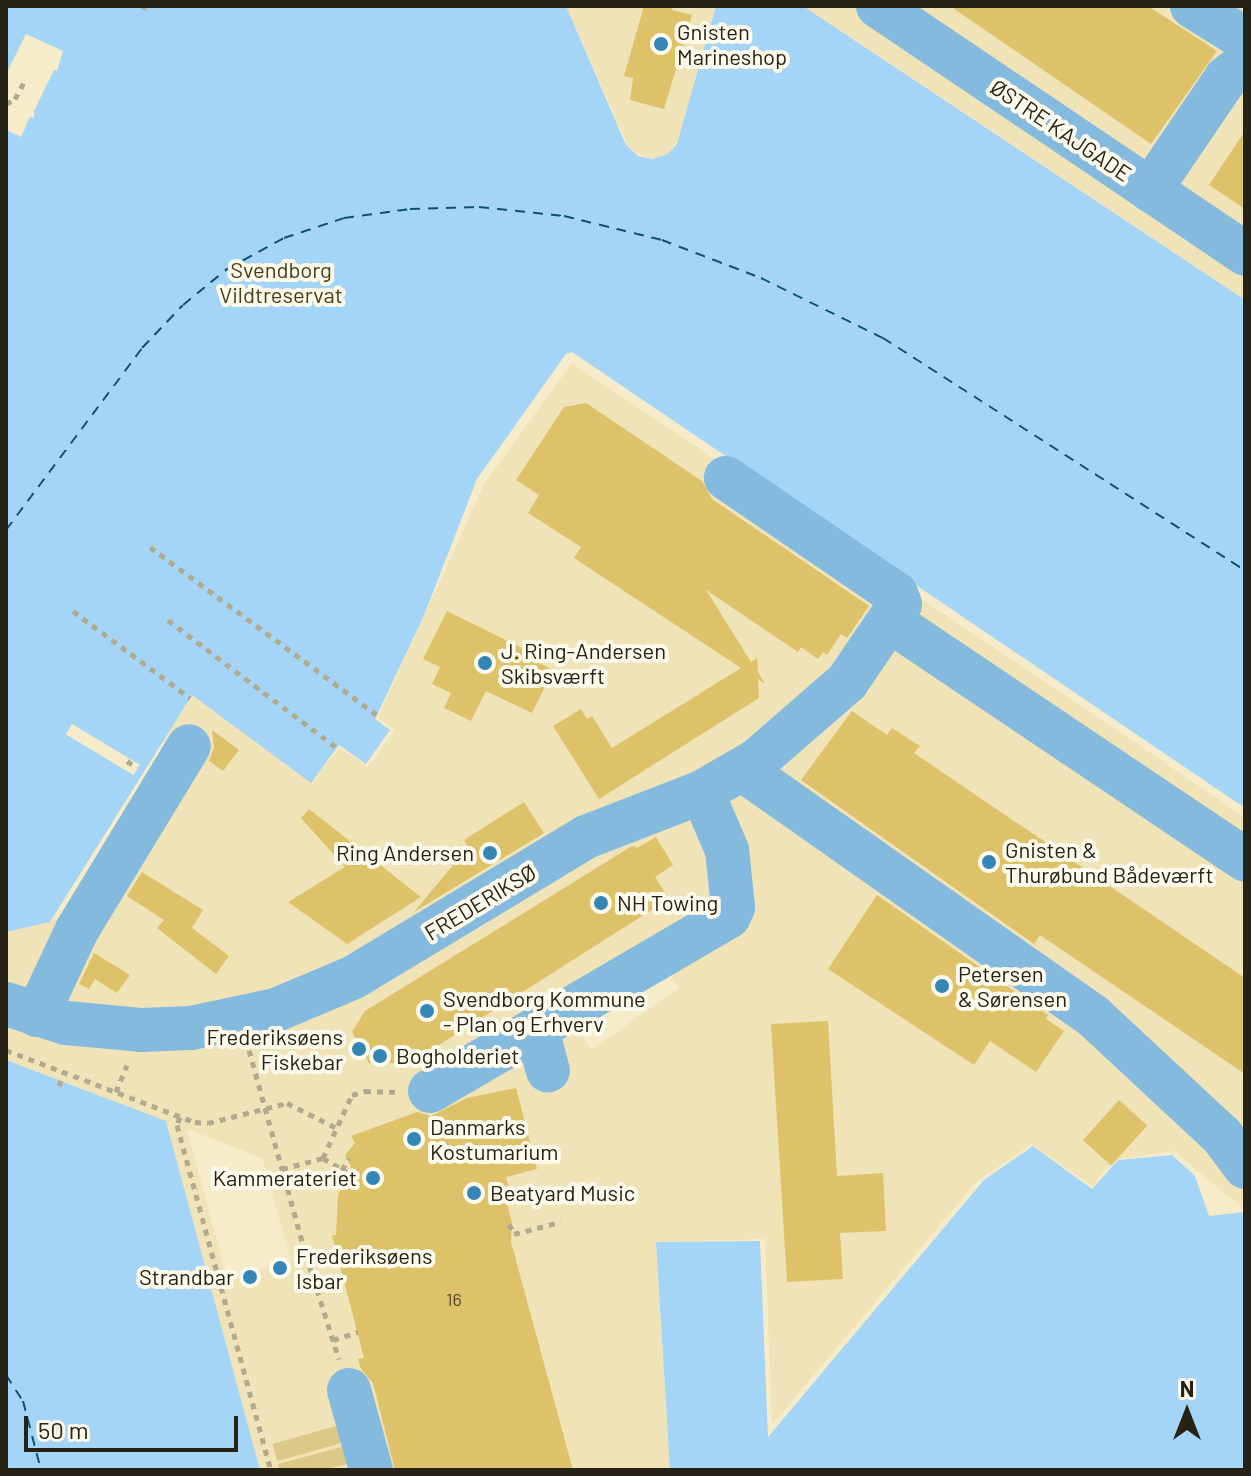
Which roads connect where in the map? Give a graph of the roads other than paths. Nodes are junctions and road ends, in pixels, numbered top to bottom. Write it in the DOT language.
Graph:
graph roads {
  1 [pos="878,6"];
  2 [pos="1192,6"];
  3 [pos="1245,39"];
  4 [pos="1245,63"];
  5 [pos="1150,190"];
  6 [pos="1245,254"];
  7 [pos="726,478"];
  8 [pos="890,621"];
  9 [pos="189,746"];
  10 [pos="743,770"];
  11 [pos="702,792"];
  12 [pos="1245,860"];
  13 [pos="20,1022"];
  14 [pos="537,1029"];
  15 [pos="548,1071"];
  16 [pos="416,1091"];
  17 [pos="1245,1167"];
  18 [pos="349,1390"];
  19 [pos="371,1470"];
  1 -- 5 [label="street, ØSTRE KAJGADE"];
  2 -- 3 [label="street"];
  4 -- 5 [label="street"];
  5 -- 6 [label="street, ØSTRE KAJGADE"];
  7 -- 8 [label="street"];
  8 -- 10 [label="street, FREDERIKSØ"];
  8 -- 12 [label="street"];
  9 -- 13 [label="street"];
  10 -- 11 [label="street, FREDERIKSØ"];
  10 -- 17 [label="street"];
  11 -- 13 [label="street, FREDERIKSØ"];
  11 -- 14 [label="street"];
  14 -- 15 [label="street"];
  14 -- 16 [label="street"];
  18 -- 19 [label="street"];
}
